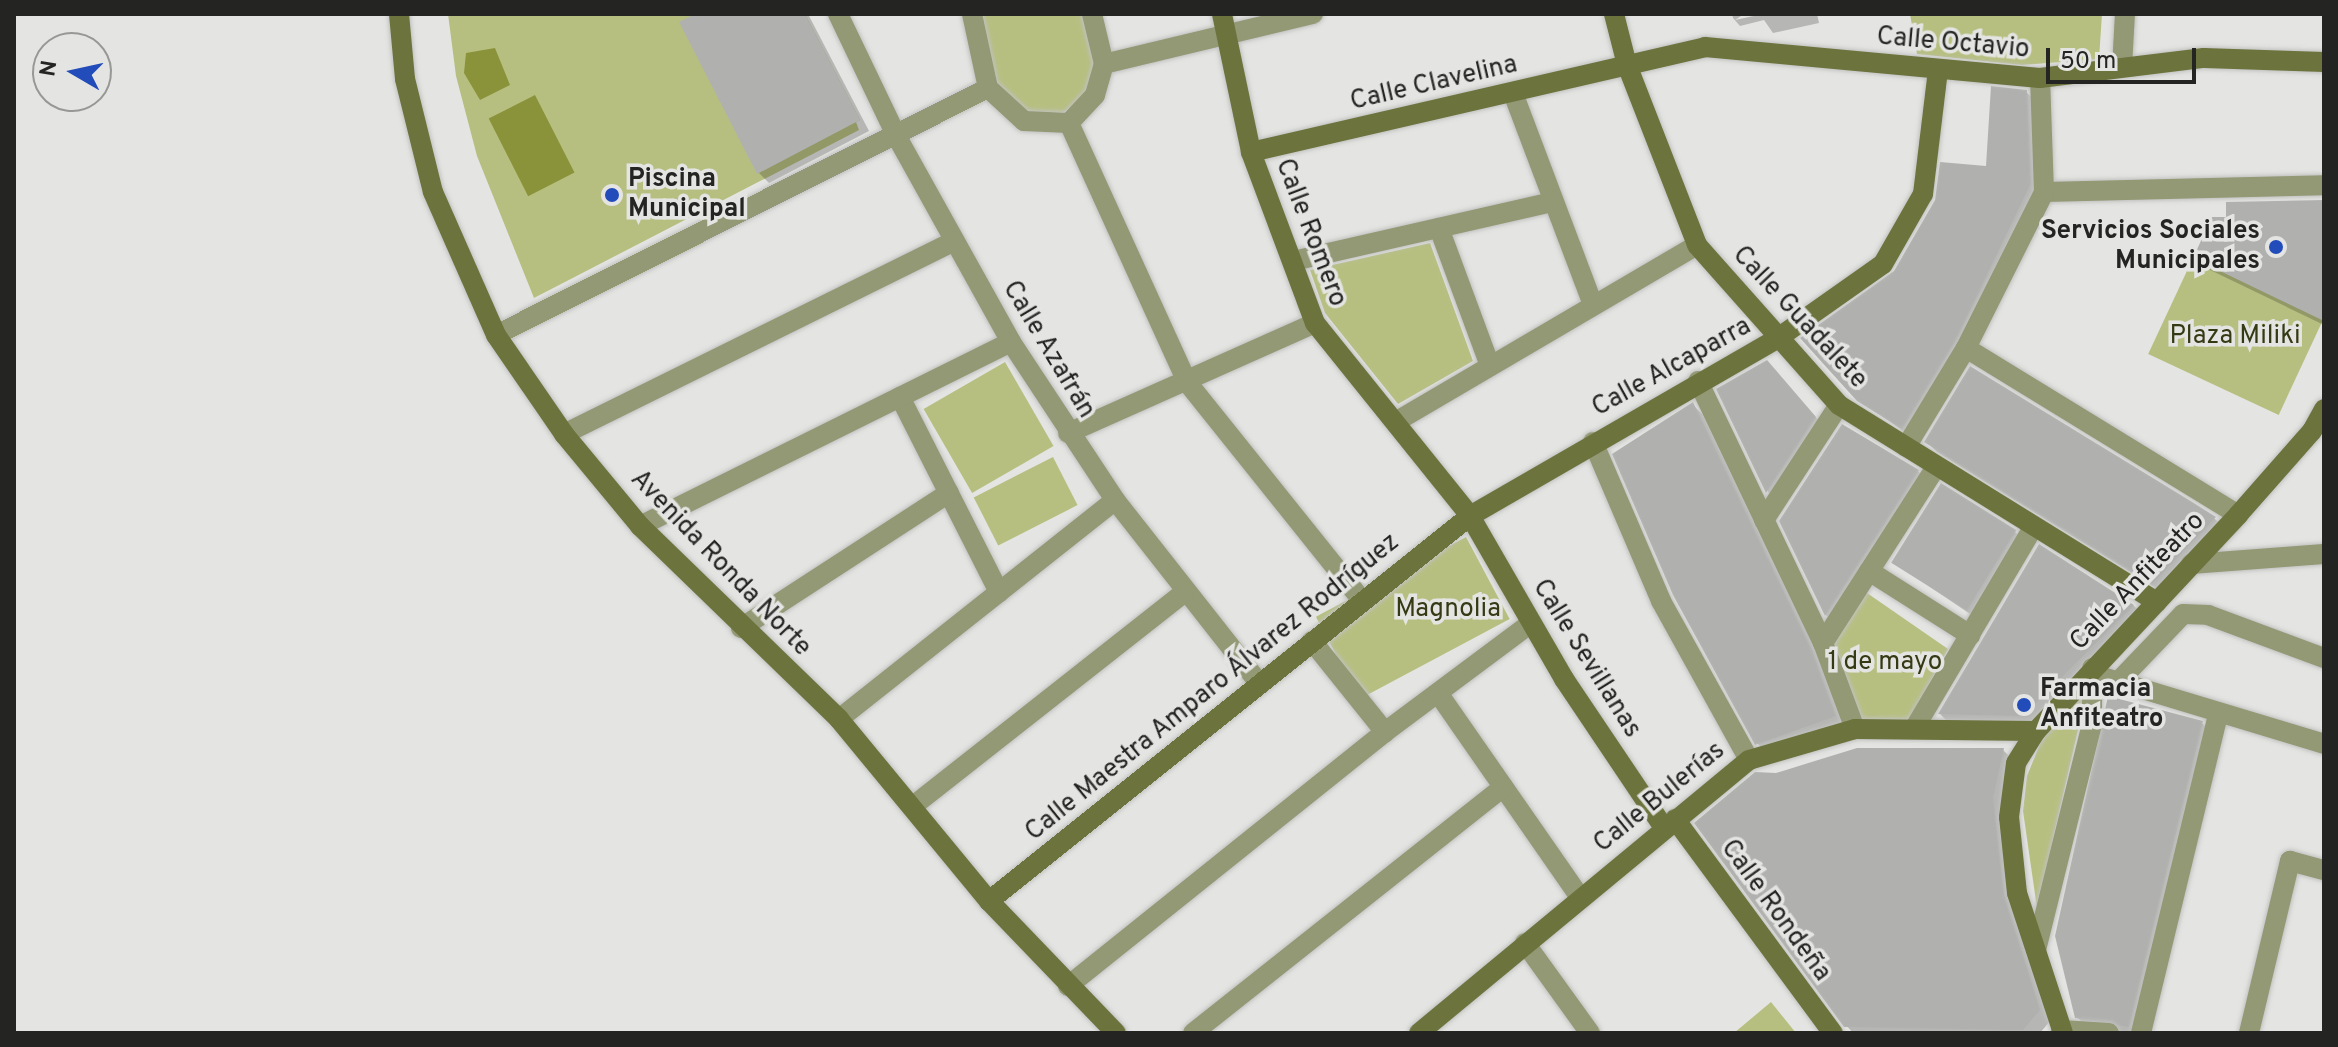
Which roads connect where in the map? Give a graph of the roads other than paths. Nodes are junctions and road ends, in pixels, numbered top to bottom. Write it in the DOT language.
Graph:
graph roads {
  1 [pos="399,14"];
  2 [pos="838,14"];
  3 [pos="972,14"];
  4 [pos="1092,14"];
  5 [pos="1313,14"];
  6 [pos="1614,14"];
  7 [pos="2125,14"];
  8 [pos="1224,24"];
  9 [pos="2324,62"];
  10 [pos="1104,64"];
  11 [pos="1627,65"];
  12 [pos="2122,67"];
  13 [pos="1938,70"];
  14 [pos="2040,78"];
  15 [pos="988,88"];
  16 [pos="1513,93"];
  17 [pos="1069,123"];
  18 [pos="897,137"];
  19 [pos="1251,152"];
  20 [pos="2324,185"];
  21 [pos="2044,192"];
  22 [pos="1552,202"];
  23 [pos="1439,228"];
  24 [pos="954,241"];
  25 [pos="1697,245"];
  26 [pos="1293,261"];
  27 [pos="1593,305"];
  28 [pos="1315,323"];
  29 [pos="496,335"];
  30 [pos="1778,338"];
  31 [pos="1011,342"];
  32 [pos="1966,348"];
  33 [pos="1490,366"];
  34 [pos="1698,381"];
  35 [pos="1187,382"];
  36 [pos="900,397"];
  37 [pos="1839,405"];
  38 [pos="2324,409"];
  39 [pos="1397,421"];
  40 [pos="2318,430"];
  41 [pos="1068,433"];
  42 [pos="564,434"];
  43 [pos="1593,442"];
  44 [pos="1906,447"];
  45 [pos="1936,467"];
  46 [pos="949,493"];
  47 [pos="1115,500"];
  48 [pos="2238,515"];
  49 [pos="1470,516"];
  50 [pos="1764,520"];
  51 [pos="640,526"];
  52 [pos="2033,528"];
  53 [pos="2324,554"];
  54 [pos="2191,564"];
  55 [pos="1869,571"];
  56 [pos="1186,591"];
  57 [pos="999,592"];
  58 [pos="1361,599"];
  59 [pos="2157,602"];
  60 [pos="1530,624"];
  61 [pos="741,628"];
  62 [pos="1970,635"];
  63 [pos="1312,641"];
  64 [pos="1823,643"];
  65 [pos="2324,658"];
  66 [pos="2092,668"];
  67 [pos="1260,684"];
  68 [pos="2115,685"];
  69 [pos="1438,693"];
  70 [pos="2218,714"];
  71 [pos="839,719"];
  72 [pos="1855,729"];
  73 [pos="1914,729"];
  74 [pos="2036,731"];
  75 [pos="1385,732"];
  76 [pos="2324,744"];
  77 [pos="1749,760"];
  78 [pos="1503,787"];
  79 [pos="913,806"];
  80 [pos="1670,823"];
  81 [pos="2324,870"];
  82 [pos="1579,896"];
  83 [pos="989,901"];
  84 [pos="1525,943"];
  85 [pos="2036,950"];
  86 [pos="1068,986"];
  87 [pos="2059,1032"];
  88 [pos="1116,1033"];
  89 [pos="1193,1033"];
  90 [pos="1419,1033"];
  91 [pos="1590,1033"];
  92 [pos="1833,1033"];
  93 [pos="2109,1033"];
  94 [pos="2141,1033"];
  95 [pos="2249,1033"];
  1 -- 29 [label="street, Avenida Ronda Norte"];
  2 -- 18 [label="street, Calle Azafrán"];
  3 -- 15 [label="street"];
  4 -- 10 [label="street"];
  5 -- 8 [label="street"];
  6 -- 11 [label="street, Calle Guadalete"];
  7 -- 12 [label="street"];
  8 -- 10 [label="street"];
  8 -- 19 [label="street, Calle Romero"];
  9 -- 12 [label="street, Calle Octavio"];
  10 -- 17 [label="street"];
  11 -- 13 [label="street, Calle Octavio"];
  11 -- 16 [label="street, Calle Clavelina"];
  11 -- 25 [label="street, Calle Guadalete"];
  12 -- 14 [label="street, Calle Octavio"];
  13 -- 14 [label="street, Calle Octavio"];
  13 -- 30 [label="street, Calle Alcaparra"];
  14 -- 21 [label="street"];
  15 -- 17 [label="street"];
  15 -- 18 [label="street"];
  16 -- 19 [label="street, Calle Clavelina"];
  16 -- 22 [label="street"];
  17 -- 35 [label="street"];
  18 -- 24 [label="street, Calle Azafrán"];
  18 -- 29 [label="street"];
  19 -- 26 [label="street, Calle Romero"];
  20 -- 21 [label="street"];
  21 -- 32 [label="street"];
  22 -- 23 [label="street"];
  22 -- 27 [label="street"];
  23 -- 26 [label="street"];
  23 -- 33 [label="street"];
  24 -- 31 [label="street, Calle Azafrán"];
  24 -- 42 [label="street"];
  25 -- 27 [label="street"];
  25 -- 30 [label="street, Calle Guadalete"];
  26 -- 28 [label="street, Calle Romero"];
  27 -- 33 [label="street"];
  28 -- 35 [label="street"];
  28 -- 39 [label="street, Calle Romero"];
  29 -- 42 [label="street, Avenida Ronda Norte"];
  30 -- 34 [label="street, Calle Alcaparra"];
  30 -- 37 [label="street, Calle Guadalete"];
  31 -- 36 [label="street"];
  31 -- 41 [label="street, Calle Azafrán"];
  32 -- 44 [label="street"];
  32 -- 48 [label="street"];
  33 -- 39 [label="street"];
  34 -- 43 [label="street, Calle Alcaparra"];
  34 -- 50 [label="street"];
  35 -- 41 [label="street"];
  35 -- 58 [label="street"];
  36 -- 46 [label="street"];
  36 -- 51 [label="street"];
  37 -- 44 [label="street, Calle Guadalete"];
  37 -- 50 [label="street"];
  38 -- 40 [label="street, Calle Anfiteatro"];
  39 -- 49 [label="street, Calle Romero"];
  40 -- 48 [label="street, Calle Anfiteatro"];
  41 -- 47 [label="street, Calle Azafrán"];
  42 -- 51 [label="street, Avenida Ronda Norte"];
  43 -- 49 [label="street, Calle Alcaparra"];
  43 -- 77 [label="street"];
  44 -- 45 [label="street, Calle Guadalete"];
  45 -- 52 [label="street, Calle Guadalete"];
  45 -- 55 [label="street"];
  46 -- 57 [label="street"];
  46 -- 61 [label="street"];
  47 -- 56 [label="street, Calle Azafrán"];
  47 -- 57 [label="street"];
  48 -- 54 [label="street, Calle Anfiteatro"];
  49 -- 58 [label="street, Calle Maestra Amparo Álvarez Rodríguez"];
  49 -- 60 [label="street, Calle Sevillanas"];
  50 -- 64 [label="street"];
  51 -- 61 [label="street, Avenida Ronda Norte"];
  52 -- 59 [label="street, Calle Guadalete"];
  52 -- 62 [label="street"];
  53 -- 54 [label="street"];
  54 -- 59 [label="street, Calle Anfiteatro"];
  55 -- 62 [label="street"];
  55 -- 64 [label="street"];
  56 -- 67 [label="street, Calle Azafrán"];
  56 -- 79 [label="street"];
  57 -- 71 [label="street"];
  58 -- 63 [label="street, Calle Maestra Amparo Álvarez Rodríguez"];
  59 -- 66 [label="street, Calle Anfiteatro"];
  60 -- 69 [label="street"];
  60 -- 80 [label="street, Calle Sevillanas"];
  61 -- 71 [label="street, Avenida Ronda Norte"];
  62 -- 73 [label="street"];
  63 -- 67 [label="street, Calle Maestra Amparo Álvarez Rodríguez"];
  63 -- 75 [label="street"];
  64 -- 72 [label="street"];
  65 -- 68 [label="street"];
  66 -- 68 [label="street"];
  66 -- 74 [label="street, Calle Anfiteatro"];
  66 -- 85 [label="street"];
  67 -- 83 [label="street, Calle Maestra Amparo Álvarez Rodríguez"];
  68 -- 70 [label="street"];
  69 -- 75 [label="street"];
  69 -- 78 [label="street"];
  70 -- 76 [label="street"];
  70 -- 94 [label="street"];
  71 -- 79 [label="street, Avenida Ronda Norte"];
  72 -- 73 [label="street, Calle Bulerías"];
  72 -- 77 [label="street, Calle Bulerías"];
  73 -- 74 [label="street, Calle Bulerías"];
  74 -- 85 [label="street, Calle Anfiteatro"];
  75 -- 86 [label="street"];
  77 -- 80 [label="street, Calle Bulerías"];
  78 -- 82 [label="street"];
  78 -- 89 [label="street"];
  79 -- 83 [label="street, Avenida Ronda Norte"];
  80 -- 82 [label="street, Calle Bulerías"];
  80 -- 92 [label="street, Calle Rondeña"];
  81 -- 95 [label="street"];
  82 -- 84 [label="street, Calle Bulerías"];
  83 -- 86 [label="street, Avenida Ronda Norte"];
  84 -- 90 [label="street, Calle Bulerías"];
  84 -- 91 [label="street"];
  85 -- 87 [label="street, Calle Anfiteatro"];
  86 -- 88 [label="street, Avenida Ronda Norte"];
  87 -- 93 [label="street"];
}
